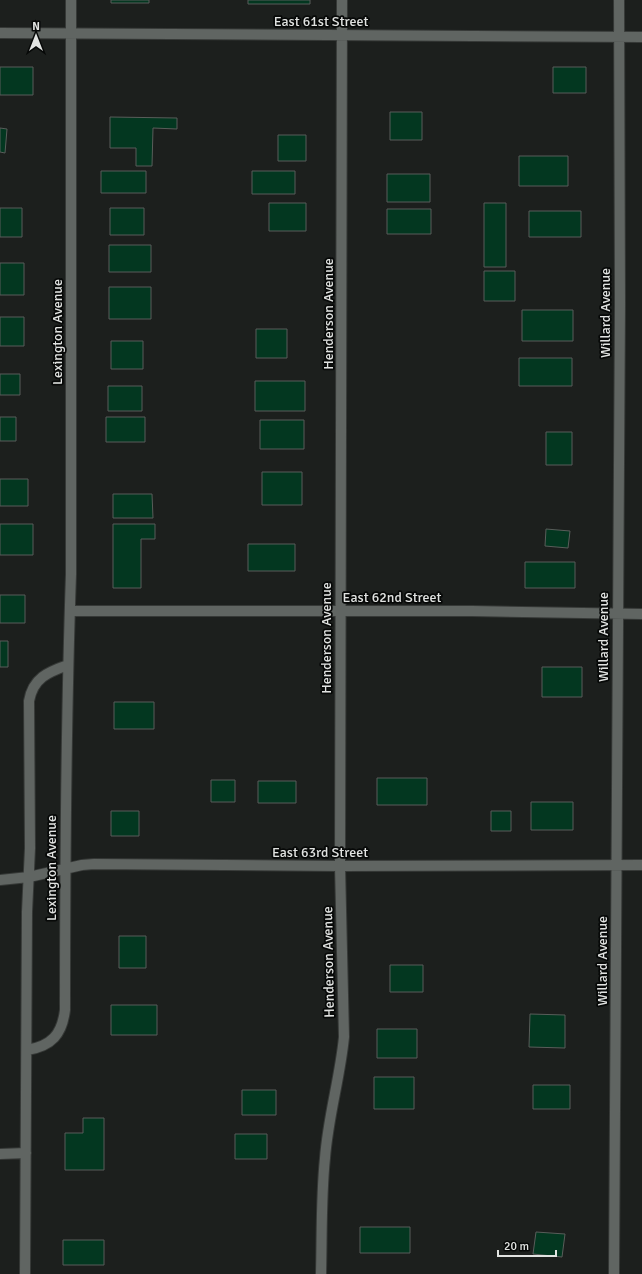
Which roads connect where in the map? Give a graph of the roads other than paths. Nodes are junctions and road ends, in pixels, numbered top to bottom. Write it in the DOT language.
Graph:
graph roads {
  1 [pos="71,0"];
  2 [pos="342,0"];
  3 [pos="619,0"];
  4 [pos="0,33"];
  5 [pos="70,33"];
  6 [pos="342,35"];
  7 [pos="620,36"];
  8 [pos="642,37"];
  9 [pos="70,611"];
  10 [pos="340,611"];
  11 [pos="617,614"];
  12 [pos="642,614"];
  13 [pos="68,665"];
  14 [pos="616,865"];
  15 [pos="642,865"];
  16 [pos="340,866"];
  17 [pos="65,869"];
  18 [pos="29,877"];
  19 [pos="0,880"];
  20 [pos="27,1050"];
  21 [pos="26,1153"];
  22 [pos="0,1154"];
  23 [pos="25,1274"];
  24 [pos="322,1274"];
  25 [pos="614,1274"];
  1 -- 5 [label="street, Lexington Avenue"];
  2 -- 6 [label="street, Henderson Avenue"];
  3 -- 7 [label="street, Willard Avenue"];
  4 -- 5 [label="street, East 61st Street"];
  5 -- 6 [label="street, East 61st Street"];
  5 -- 9 [label="street, Lexington Avenue"];
  6 -- 7 [label="street, East 61st Street"];
  6 -- 10 [label="street, Henderson Avenue"];
  7 -- 8 [label="street, East 61st Street"];
  7 -- 11 [label="street, Willard Avenue"];
  9 -- 10 [label="street, East 62nd Street"];
  9 -- 13 [label="street, Lexington Avenue"];
  10 -- 11 [label="street, East 62nd Street"];
  10 -- 16 [label="street, Henderson Avenue"];
  11 -- 12 [label="street, East 62nd Street"];
  11 -- 14 [label="street, Willard Avenue"];
  13 -- 17 [label="street, Lexington Avenue"];
  13 -- 18 [label="street, Lexington Avenue"];
  14 -- 15 [label="street, East 63rd Street"];
  14 -- 16 [label="street, East 63rd Street"];
  14 -- 25 [label="street, Willard Avenue"];
  16 -- 17 [label="street, East 63rd Street"];
  16 -- 24 [label="street, Henderson Avenue"];
  17 -- 18 [label="street, East 63rd Street"];
  17 -- 20 [label="street, Lexington Avenue"];
  18 -- 19 [label="street, East 63rd Street"];
  18 -- 20 [label="street, Lexington Avenue"];
  20 -- 21 [label="street, Lexington Avenue"];
  21 -- 22 [label="street"];
  21 -- 23 [label="street, Lexington Avenue"];
}
